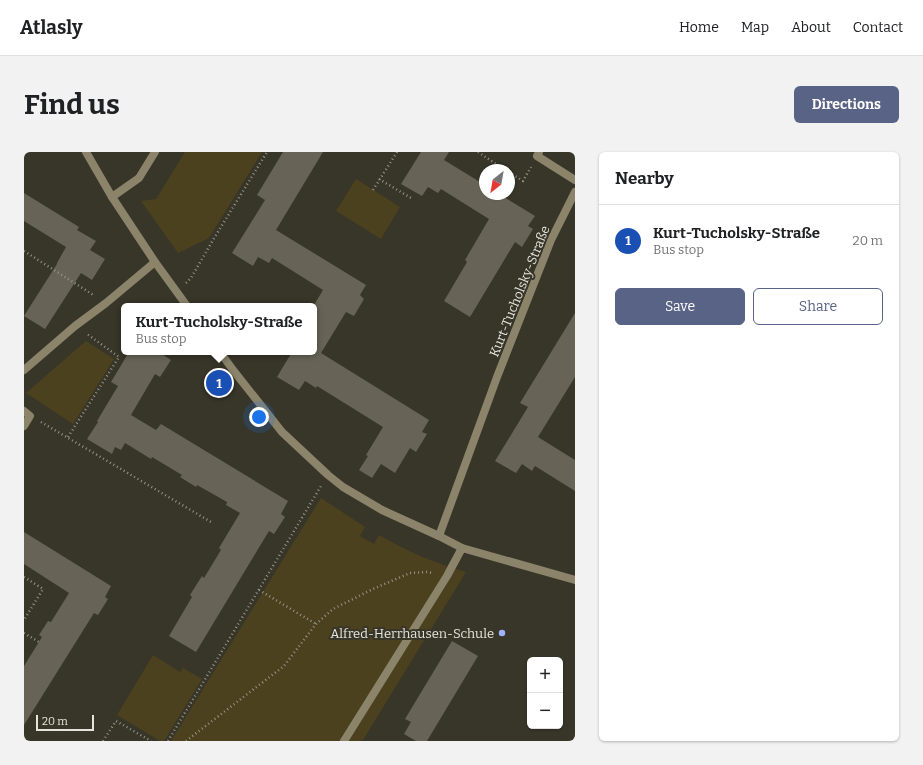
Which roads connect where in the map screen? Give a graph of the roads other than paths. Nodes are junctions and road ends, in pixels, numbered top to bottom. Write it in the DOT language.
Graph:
graph roads {
  1 [pos="86,152"];
  2 [pos="155,152"];
  3 [pos="538,154"];
  4 [pos="575,180"];
  5 [pos="575,192"];
  6 [pos="112,197"];
  7 [pos="155,262"];
  8 [pos="185,303"];
  9 [pos="222,355"];
  10 [pos="24,370"];
  11 [pos="27,413"];
  12 [pos="24,426"];
  13 [pos="439,536"];
  14 [pos="462,548"];
  15 [pos="575,580"];
  16 [pos="344,741"];
  1 -- 6 [label="street"];
  2 -- 6 [label="street"];
  3 -- 4 [label="street"];
  5 -- 13 [label="street, Kurt-Tucholsky-Straße"];
  6 -- 7 [label="street"];
  7 -- 8 [label="street"];
  7 -- 10 [label="street"];
  9 -- 13 [label="street"];
  11 -- 12 [label="street"];
  13 -- 14 [label="street"];
  14 -- 15 [label="street"];
  14 -- 16 [label="street"];
}
